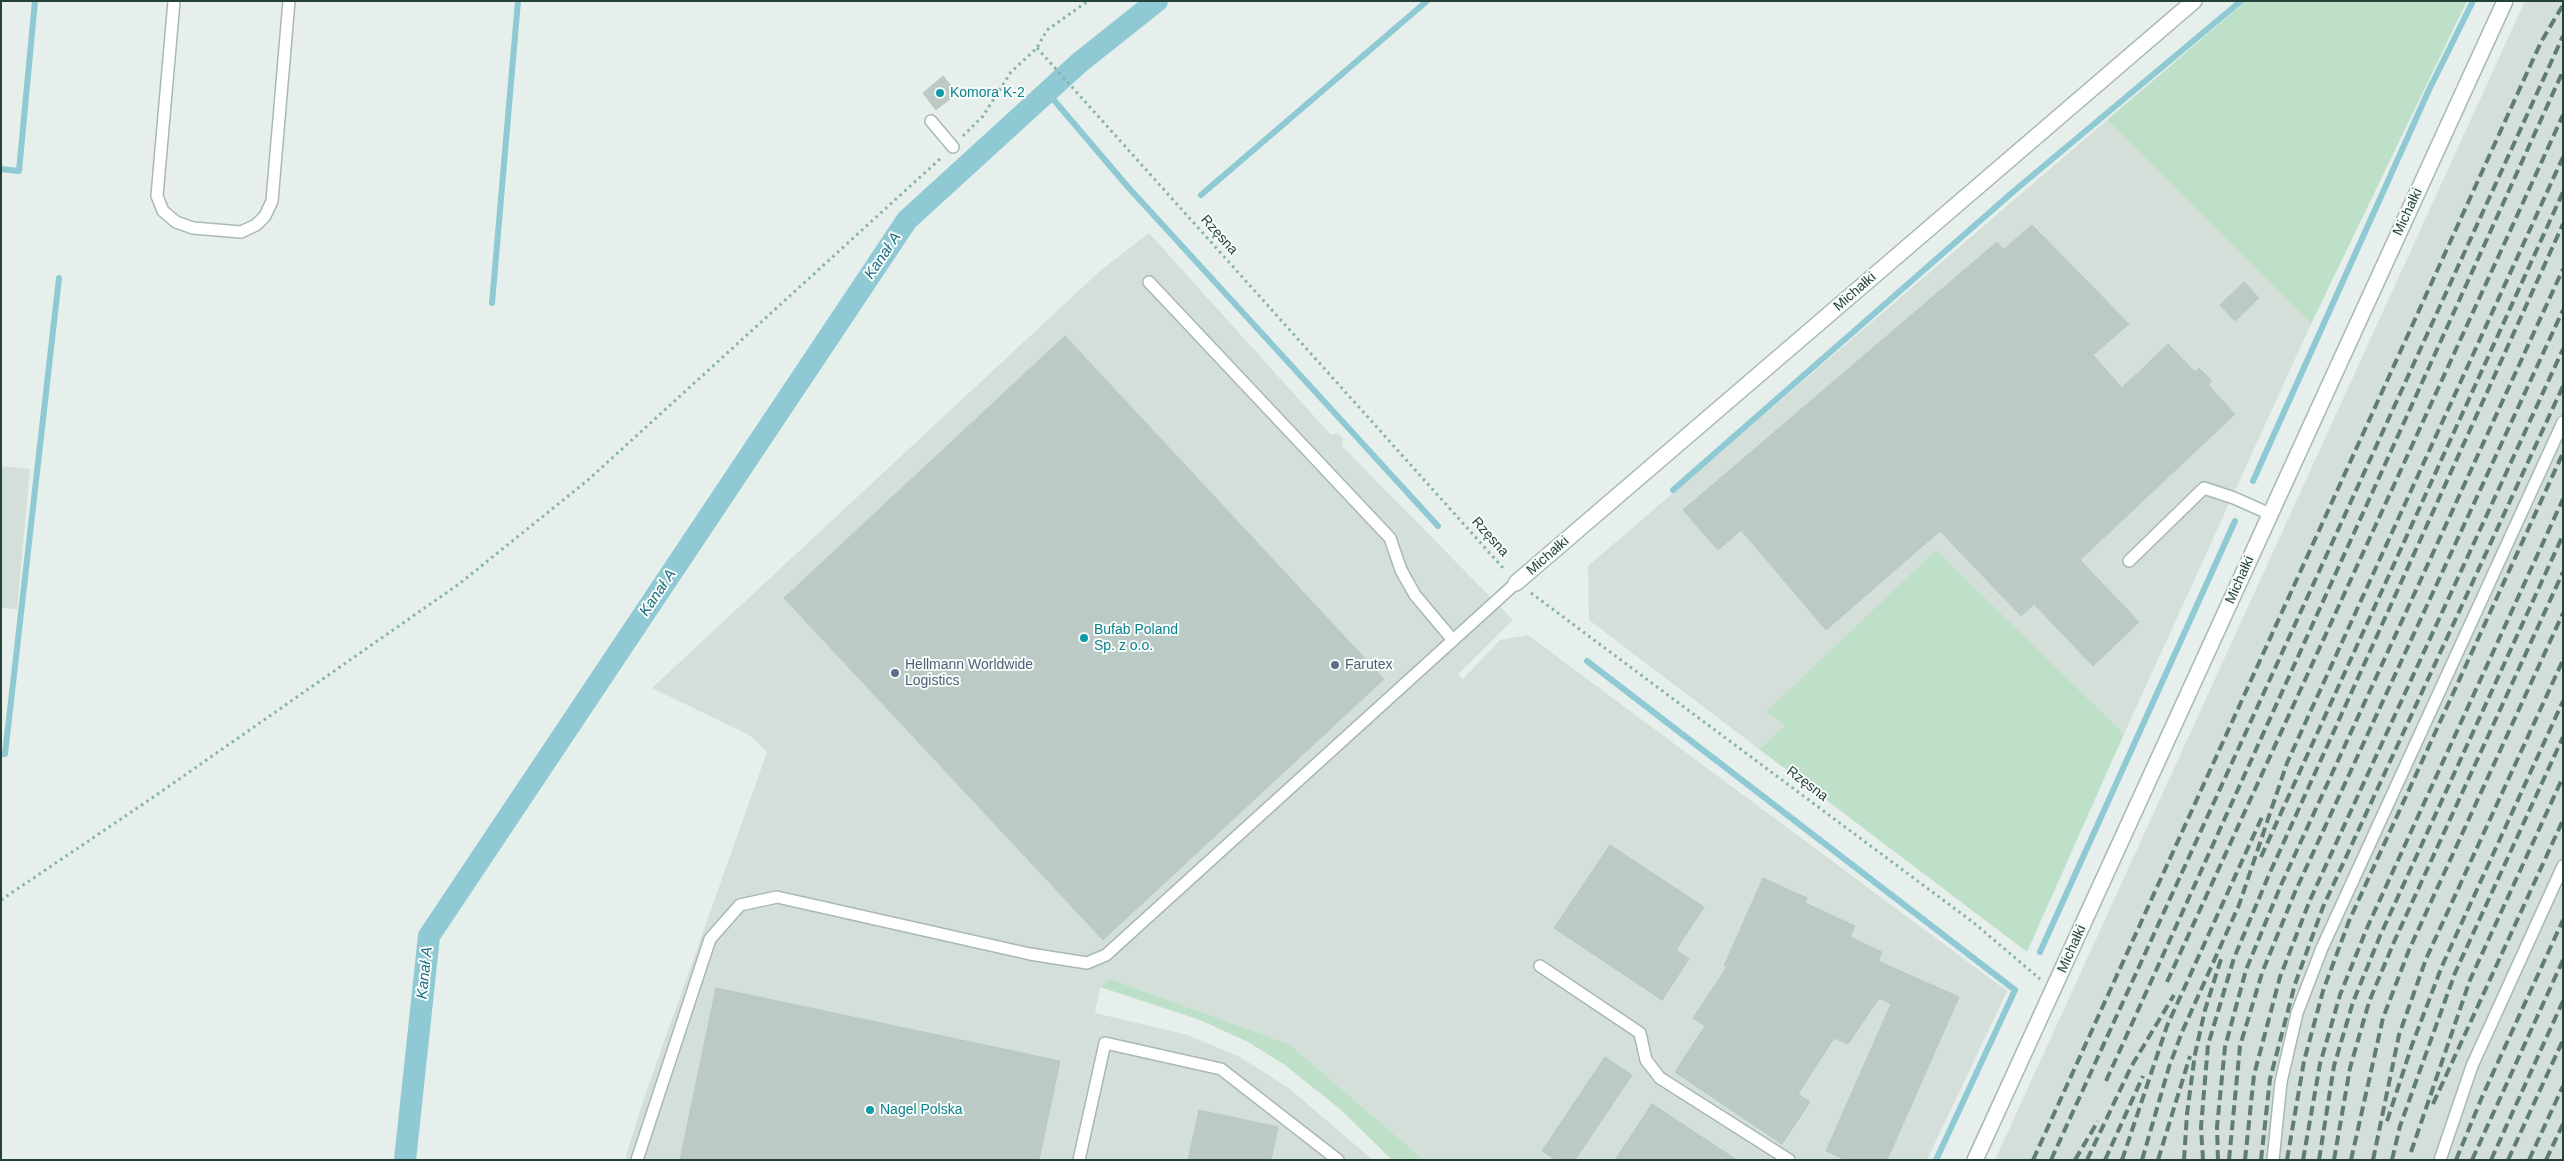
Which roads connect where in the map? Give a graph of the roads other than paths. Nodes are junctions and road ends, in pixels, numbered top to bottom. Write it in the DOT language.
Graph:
graph roads {
  1 [pos="174,1"];
  2 [pos="289,1"];
  3 [pos="2194,1"];
  4 [pos="2505,1"];
  5 [pos="931,121"];
  6 [pos="953,147"];
  7 [pos="1149,282"];
  8 [pos="2563,422"];
  9 [pos="2270,514"];
  10 [pos="2129,561"];
  11 [pos="1516,583"];
  12 [pos="1452,639"];
  13 [pos="2563,866"];
  14 [pos="1540,966"];
  15 [pos="637,1160"];
  16 [pos="1079,1160"];
  17 [pos="1338,1160"];
  18 [pos="1789,1160"];
  19 [pos="1976,1160"];
  20 [pos="2273,1160"];
  21 [pos="2440,1160"];
  1 -- 2 [label="lane"];
  3 -- 11 [label="street, Michałki"];
  4 -- 9 [label="street, Michałki"];
  5 -- 6 [label="lane"];
  7 -- 12 [label="lane"];
  8 -- 20 [label="lane"];
  9 -- 10 [label="lane"];
  9 -- 19 [label="street, Michałki"];
  11 -- 12 [label="lane"];
  12 -- 15 [label="lane"];
  13 -- 21 [label="lane"];
  14 -- 18 [label="lane"];
  16 -- 17 [label="lane"];
}
